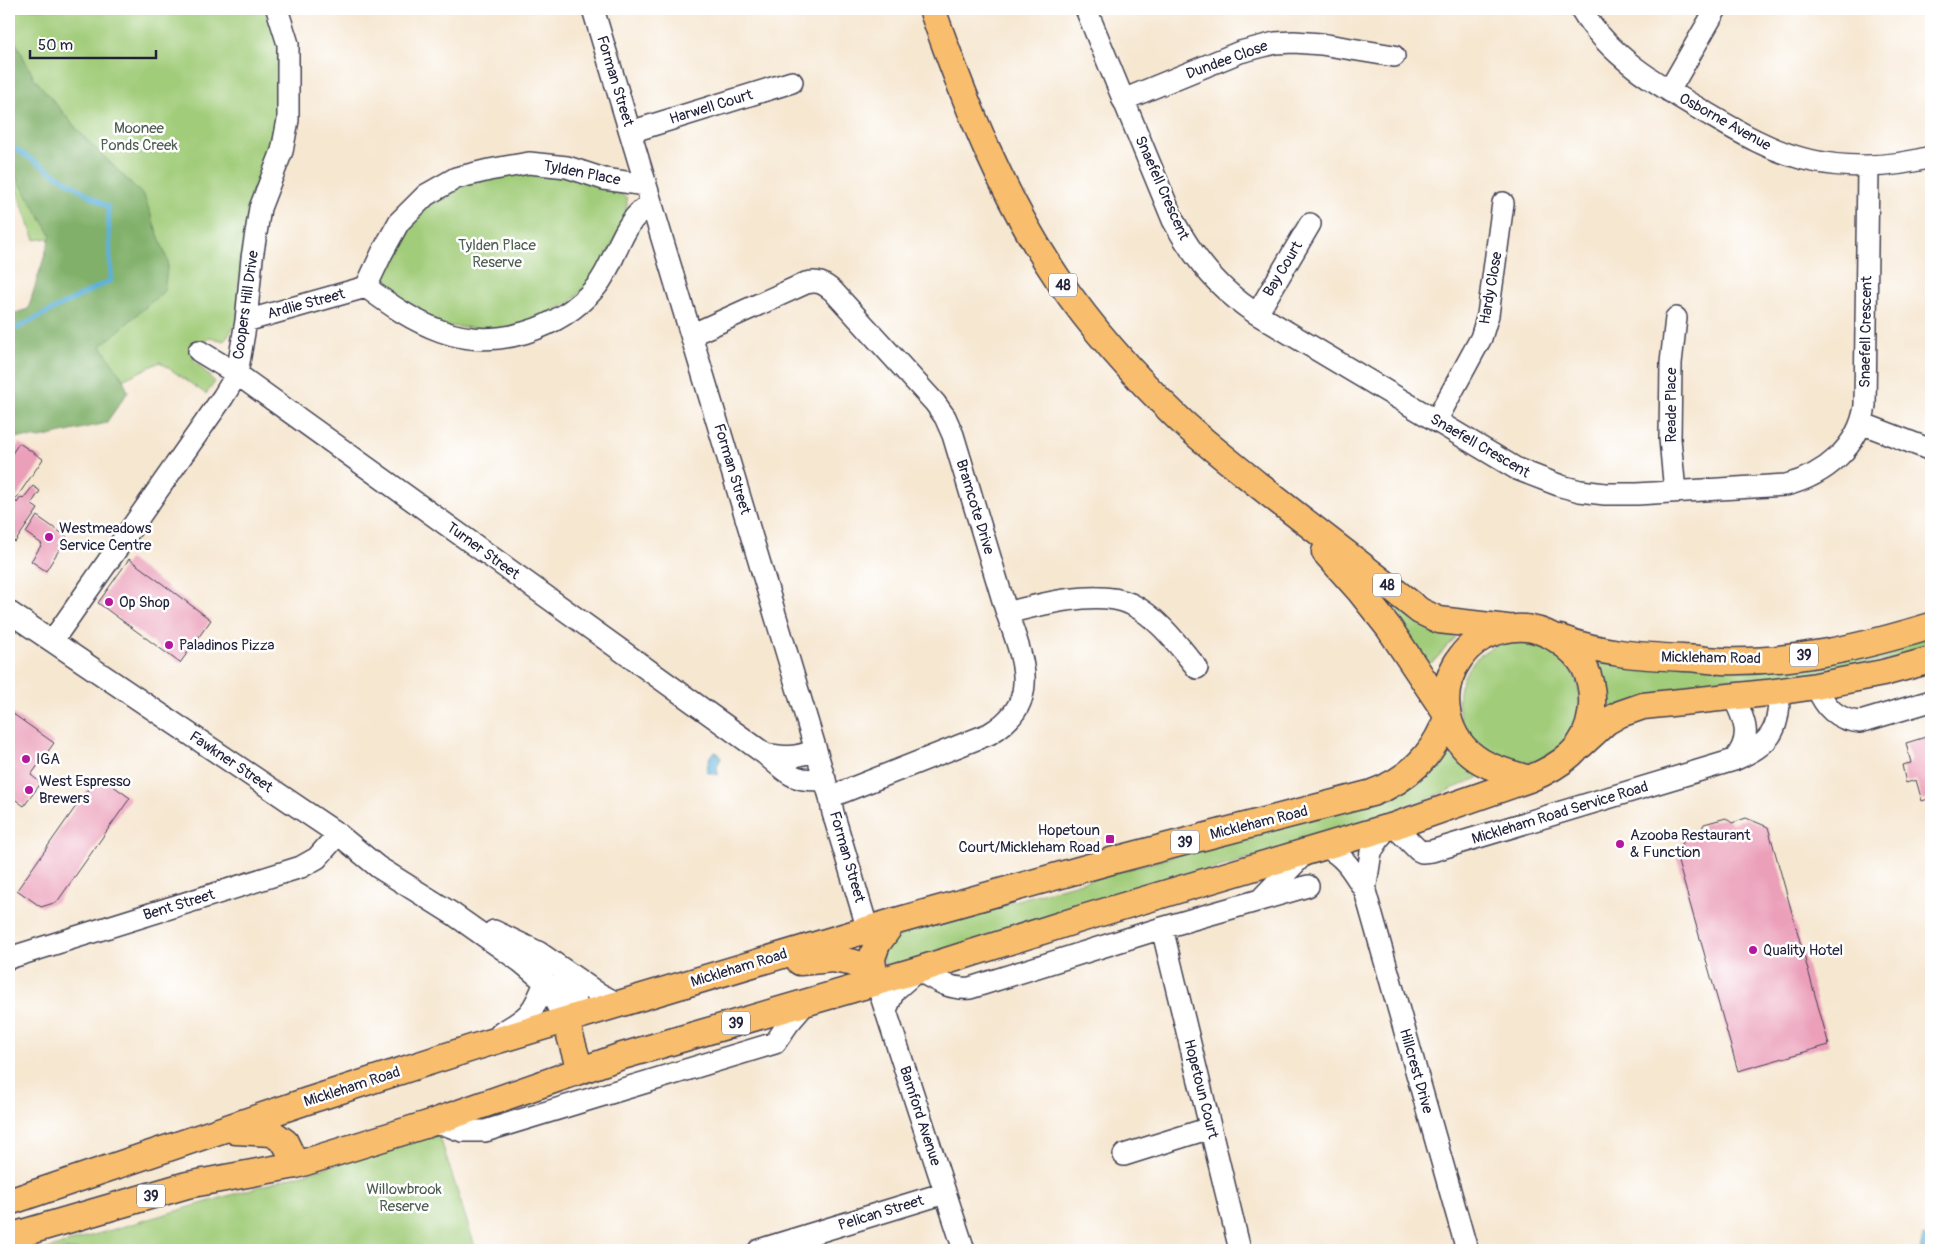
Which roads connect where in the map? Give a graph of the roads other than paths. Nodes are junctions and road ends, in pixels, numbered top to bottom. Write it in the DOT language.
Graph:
graph roads {
  1 [pos="277,9"];
  2 [pos="593,9"];
  3 [pos="932,9"];
  4 [pos="1086,9"];
  5 [pos="1581,9"];
  6 [pos="1716,9"];
  7 [pos="1394,56"];
  8 [pos="792,82"];
  9 [pos="1668,91"];
  10 [pos="1123,100"];
  11 [pos="630,132"];
  12 [pos="1931,157"];
  13 [pos="1868,167"];
  14 [pos="648,194"];
  15 [pos="1503,203"];
  16 [pos="1310,224"];
  17 [pos="366,287"];
  18 [pos="1256,314"];
  19 [pos="1676,318"];
  20 [pos="246,321"];
  21 [pos="691,334"];
  22 [pos="199,351"];
  23 [pos="236,374"];
  24 [pos="1436,421"];
  25 [pos="1861,423"];
  26 [pos="1931,450"];
  27 [pos="1674,492"];
  28 [pos="1279,502"];
  29 [pos="9,612"];
  30 [pos="1007,613"];
  31 [pos="1931,626"];
  32 [pos="1511,628"];
  33 [pos="1550,634"];
  34 [pos="53,640"];
  35 [pos="1931,660"];
  36 [pos="1197,668"];
  37 [pos="1816,686"];
  38 [pos="1779,692"];
  39 [pos="1733,696"];
  40 [pos="1931,701"];
  41 [pos="1447,716"];
  42 [pos="816,750"];
  43 [pos="1572,753"];
  44 [pos="765,754"];
  45 [pos="1734,760"];
  46 [pos="1529,779"];
  47 [pos="828,788"];
  48 [pos="1390,827"];
  49 [pos="338,834"];
  50 [pos="1315,850"];
  51 [pos="1308,886"];
  52 [pos="1365,891"];
  53 [pos="1260,900"];
  54 [pos="453,914"];
  55 [pos="893,922"];
  56 [pos="1162,928"];
  57 [pos="868,930"];
  58 [pos="9,958"];
  59 [pos="560,966"];
  60 [pos="740,969"];
  61 [pos="918,970"];
  62 [pos="544,982"];
  63 [pos="875,983"];
  64 [pos="806,1003"];
  65 [pos="620,1005"];
  66 [pos="886,1010"];
  67 [pos="574,1019"];
  68 [pos="475,1048"];
  69 [pos="588,1068"];
  70 [pos="307,1101"];
  71 [pos="428,1124"];
  72 [pos="1210,1128"];
  73 [pos="215,1132"];
  74 [pos="1124,1155"];
  75 [pos="296,1165"];
  76 [pos="945,1193"];
  77 [pos="9,1202"];
  78 [pos="9,1237"];
  79 [pos="771,1248"];
  80 [pos="964,1250"];
  81 [pos="1240,1250"];
  82 [pos="1467,1250"];
  1 -- 20 [label="street, Coopers Hill Drive"];
  2 -- 11 [label="street, Forman Street"];
  3 -- 28 [label="main road, 48"];
  4 -- 10 [label="street, Snaefell Crescent"];
  5 -- 9 [label="street, Osborne Avenue"];
  6 -- 9 [label="street"];
  7 -- 10 [label="street, Dundee Close"];
  8 -- 11 [label="street, Harwell Court"];
  9 -- 13 [label="street, Osborne Avenue"];
  10 -- 18 [label="street, Snaefell Crescent"];
  11 -- 14 [label="street, Forman Street"];
  12 -- 13 [label="street, Osborne Avenue"];
  13 -- 25 [label="street, Snaefell Crescent"];
  14 -- 17 [label="street, Tylden Place"];
  14 -- 17 [label="street"];
  14 -- 21 [label="street, Forman Street"];
  15 -- 24 [label="street, Hardy Close"];
  16 -- 18 [label="street, Bay Court"];
  17 -- 20 [label="street, Ardlie Street"];
  18 -- 24 [label="street, Snaefell Crescent"];
  19 -- 27 [label="street, Reade Place"];
  20 -- 23 [label="street, Coopers Hill Drive"];
  21 -- 30 [label="street, Bramcote Drive"];
  21 -- 42 [label="street, Forman Street"];
  22 -- 23 [label="street, Turner Street"];
  23 -- 34 [label="street, Coopers Hill Drive"];
  23 -- 44 [label="street, Turner Street"];
  24 -- 27 [label="street, Snaefell Crescent"];
  25 -- 26 [label="street"];
  25 -- 27 [label="street, Snaefell Crescent"];
  28 -- 32 [label="main road, 48"];
  28 -- 41 [label="main road, 48"];
  29 -- 34 [label="street, Fawkner Street"];
  30 -- 36 [label="street"];
  30 -- 47 [label="street, Bramcote Drive"];
  31 -- 33 [label="main road, Mickleham Road / 39"];
  32 -- 33 [label="main road, 39"];
  32 -- 41 [label="main road, 39"];
  33 -- 43 [label="main road, 39"];
  34 -- 49 [label="street, Fawkner Street"];
  35 -- 37 [label="main road, 39"];
  37 -- 38 [label="main road, 39"];
  37 -- 40 [label="street"];
  38 -- 39 [label="main road, 39"];
  38 -- 45 [label="street, Mickleham Road Service Road"];
  39 -- 43 [label="main road, 39"];
  39 -- 45 [label="street"];
  41 -- 46 [label="main road, 39"];
  41 -- 55 [label="main road, Mickleham Road / 39"];
  42 -- 44 [label="street, Turner Street"];
  42 -- 47 [label="street, Forman Street"];
  43 -- 46 [label="main road, 39"];
  44 -- 47 [label="street, Turner Street"];
  45 -- 48 [label="street, Mickleham Road Service Road"];
  46 -- 48 [label="main road, 39"];
  47 -- 57 [label="street, Forman Street"];
  48 -- 50 [label="main road, 39"];
  48 -- 52 [label="street, Hillcrest Drive"];
  49 -- 54 [label="street, Fawkner Street"];
  49 -- 58 [label="street, Bent Street"];
  50 -- 52 [label="street, Hillcrest Drive"];
  50 -- 53 [label="street"];
  50 -- 61 [label="main road, 39"];
  51 -- 53 [label="street"];
  52 -- 82 [label="street, Hillcrest Drive"];
  53 -- 56 [label="street"];
  54 -- 59 [label="street, Fawkner Street"];
  54 -- 62 [label="street, Fawkner Street"];
  55 -- 57 [label="main road, Mickleham Road / 39"];
  55 -- 63 [label="main road"];
  56 -- 61 [label="street"];
  56 -- 72 [label="street, Hopetoun Court"];
  57 -- 60 [label="main road, Mickleham Road / 39"];
  59 -- 65 [label="street, Fawkner Street"];
  59 -- 67 [label="street"];
  60 -- 63 [label="main road"];
  60 -- 65 [label="main road, Mickleham Road / 39"];
  61 -- 63 [label="main road, 39"];
  61 -- 66 [label="street"];
  62 -- 67 [label="street, Fawkner Street"];
  62 -- 68 [label="street"];
  63 -- 64 [label="main road, 39"];
  63 -- 66 [label="street, Bamford Avenue"];
  64 -- 69 [label="main road, 39"];
  64 -- 71 [label="street"];
  65 -- 67 [label="main road, Mickleham Road / 39"];
  66 -- 76 [label="street, Bamford Avenue"];
  67 -- 68 [label="main road, Mickleham Road / 39"];
  67 -- 69 [label="main road"];
  68 -- 70 [label="main road, Mickleham Road / 39"];
  69 -- 71 [label="main road, 39"];
  70 -- 73 [label="main road, Mickleham Road / 39"];
  70 -- 75 [label="main road"];
  71 -- 75 [label="main road, 39"];
  72 -- 74 [label="street"];
  72 -- 81 [label="street, Hopetoun Court"];
  73 -- 75 [label="main road"];
  73 -- 77 [label="main road, Mickleham Road / 39"];
  75 -- 78 [label="main road, 39"];
  76 -- 79 [label="street, Pelican Street"];
  76 -- 80 [label="street, Bamford Avenue"];
}
